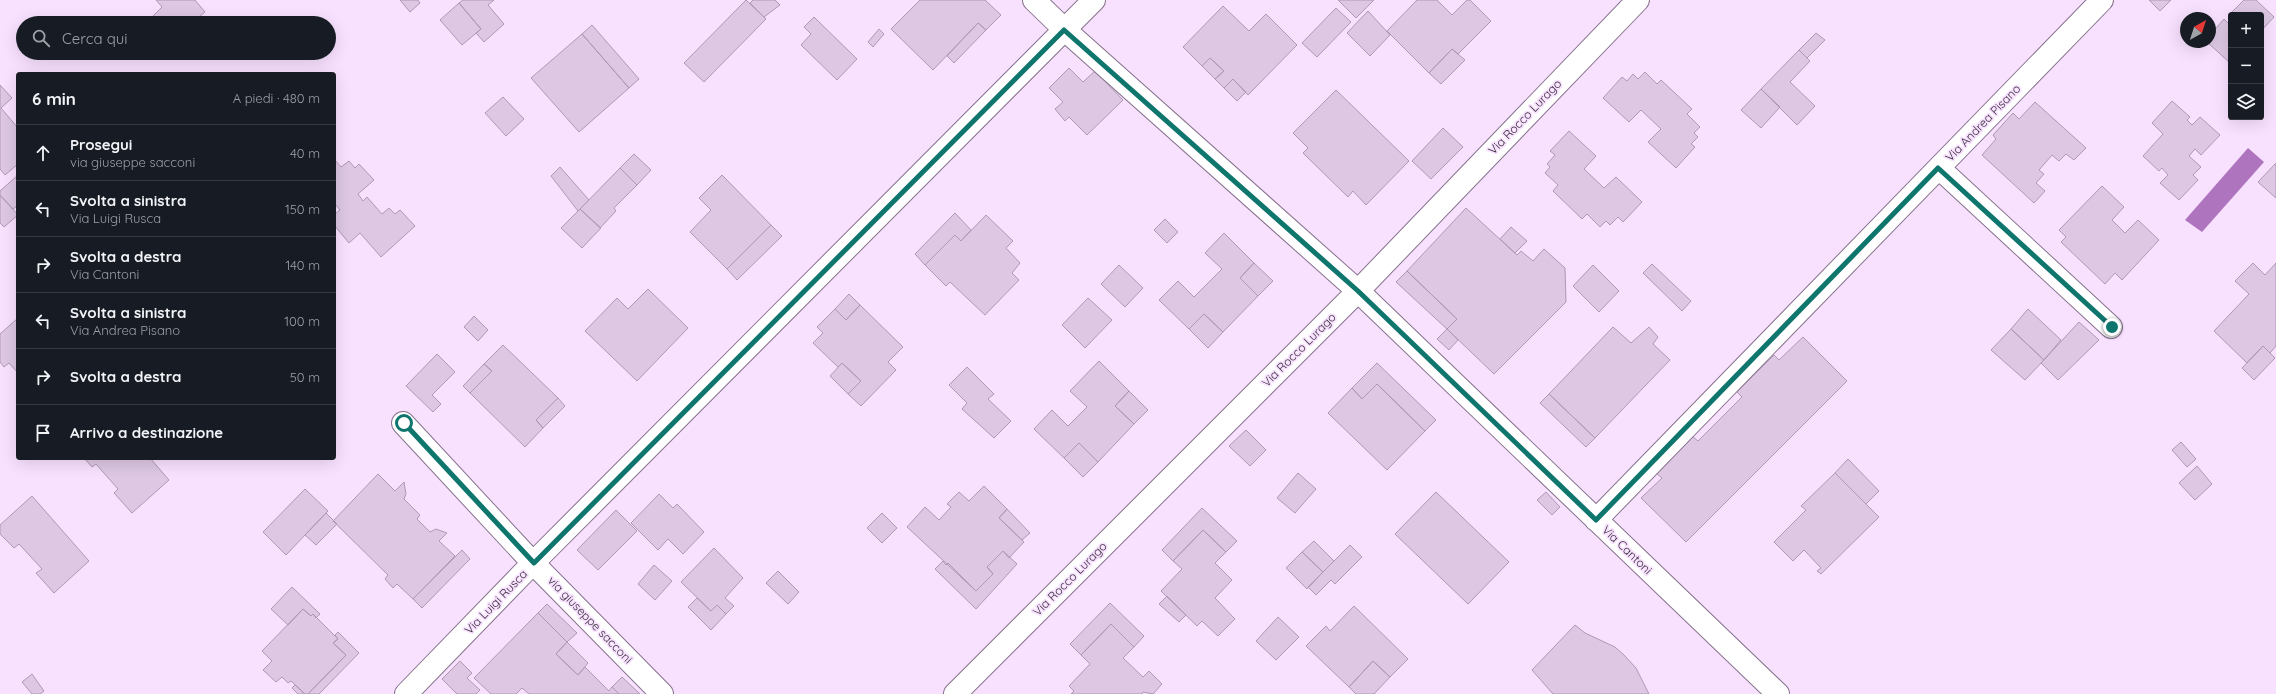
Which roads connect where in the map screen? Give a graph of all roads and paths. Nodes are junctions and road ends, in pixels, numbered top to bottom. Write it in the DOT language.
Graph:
graph roads {
  1 [pos="1034,0"];
  2 [pos="1094,0"];
  3 [pos="1638,0"];
  4 [pos="2102,0"];
  5 [pos="1064,30"];
  6 [pos="1938,168"];
  7 [pos="1358,291"];
  8 [pos="2112,327"];
  9 [pos="404,423"];
  10 [pos="1596,520"];
  11 [pos="534,563"];
  12 [pos="406,694"];
  13 [pos="662,694"];
  14 [pos="954,694"];
  15 [pos="1778,694"];
  1 -- 5 [label="street, Via Cantoni"];
  2 -- 5 [label="street, Via Luigi Rusca"];
  3 -- 7 [label="street, Via Rocco Lurago"];
  4 -- 6 [label="street, Via Andrea Pisano"];
  5 -- 7 [label="street, Via Cantoni"];
  5 -- 11 [label="street, Via Luigi Rusca"];
  6 -- 8 [label="street"];
  6 -- 10 [label="street, Via Andrea Pisano"];
  7 -- 10 [label="street, Via Cantoni"];
  7 -- 14 [label="street, Via Rocco Lurago"];
  9 -- 11 [label="street, via giuseppe sacconi"];
  10 -- 15 [label="street, Via Cantoni"];
  11 -- 12 [label="street, Via Luigi Rusca"];
  11 -- 13 [label="street, via giuseppe sacconi"];
}
